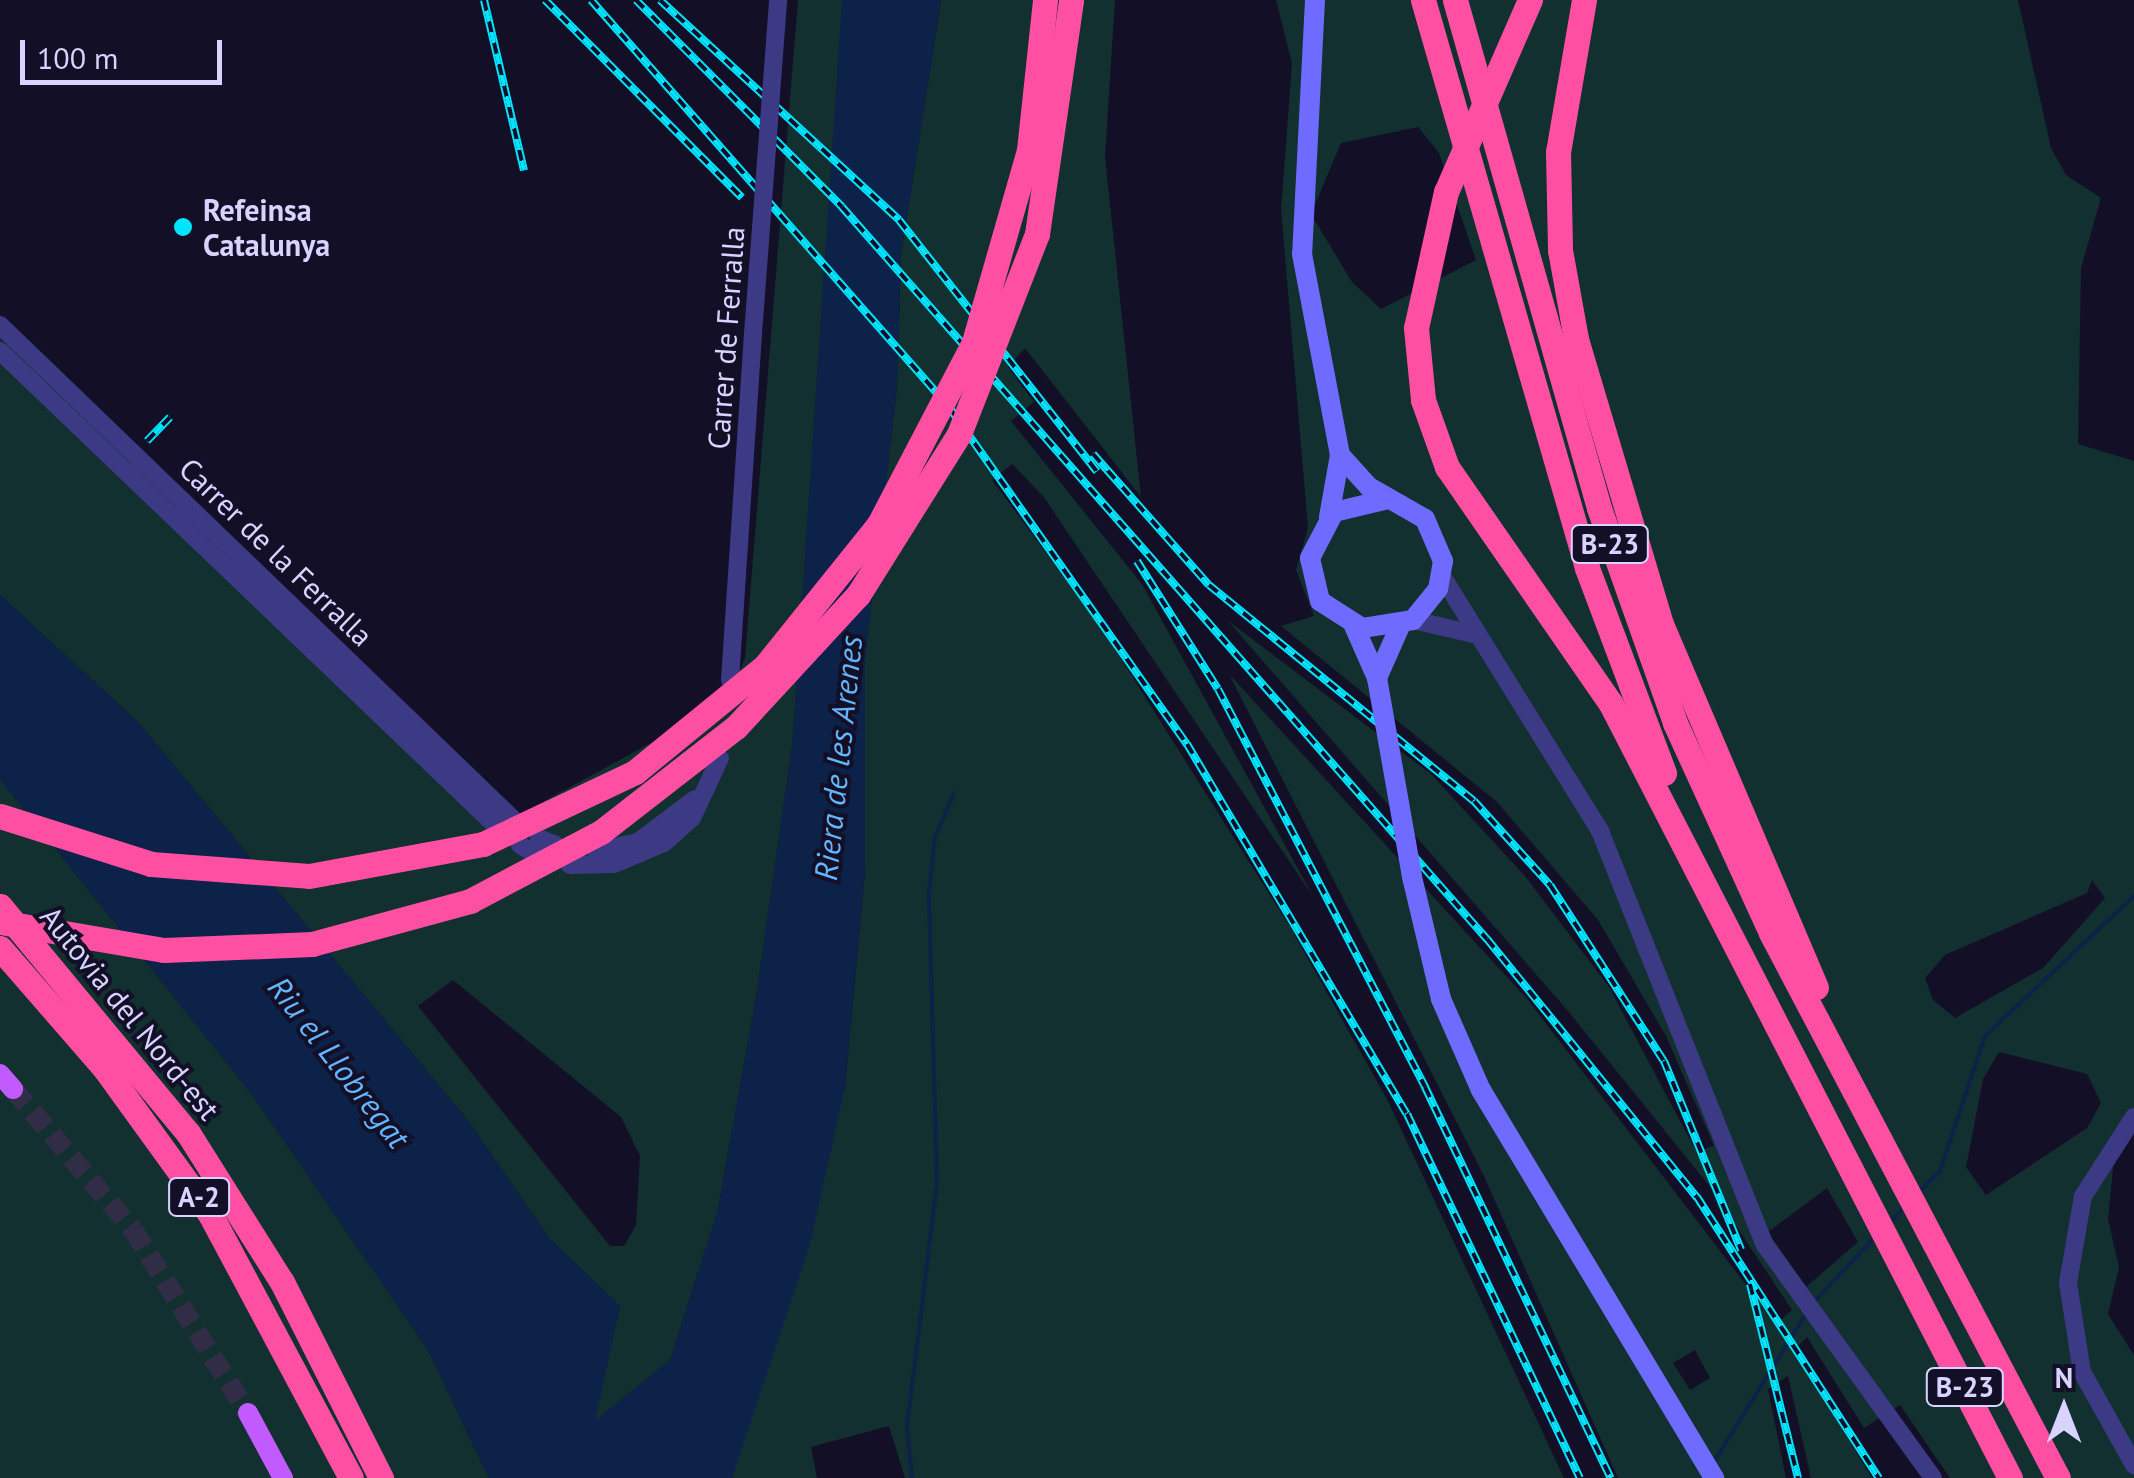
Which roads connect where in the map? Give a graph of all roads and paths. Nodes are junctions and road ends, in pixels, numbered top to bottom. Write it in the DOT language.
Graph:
graph roads {
  1 [pos="778,0"];
  2 [pos="1028,0"];
  3 [pos="1045,0"];
  4 [pos="1071,0"];
  5 [pos="1087,0"];
  6 [pos="1315,0"];
  7 [pos="1422,0"];
  8 [pos="1455,0"];
  9 [pos="1530,0"];
  10 [pos="1584,0"];
  11 [pos="1067,84"];
  12 [pos="1032,89"];
  13 [pos="0,325"];
  14 [pos="0,351"];
  15 [pos="1340,455"];
  16 [pos="1390,499"];
  17 [pos="1329,516"];
  18 [pos="1442,576"];
  19 [pos="1407,623"];
  20 [pos="1354,626"];
  21 [pos="1474,634"];
  22 [pos="1377,678"];
  23 [pos="730,680"];
  24 [pos="720,758"];
  25 [pos="712,780"];
  26 [pos="0,816"];
  27 [pos="514,819"];
  28 [pos="495,824"];
  29 [pos="520,845"];
  30 [pos="545,846"];
  31 [pos="596,851"];
  32 [pos="570,865"];
  33 [pos="0,906"];
  34 [pos="0,922"];
  35 [pos="0,948"];
  36 [pos="1743,962"];
  37 [pos="1844,1057"];
  38 [pos="2134,1117"];
  39 [pos="248,1413"];
  40 [pos="2134,1465"];
  41 [pos="283,1478"];
  42 [pos="351,1478"];
  43 [pos="381,1478"];
  44 [pos="1714,1478"];
  45 [pos="1933,1478"];
  46 [pos="2010,1478"];
  47 [pos="2058,1478"];
  1 -- 23 [label="street, Carrer de Ferralla, bridge"];
  2 -- 12 [label="highway"];
  3 -- 12 [label="highway"];
  4 -- 11 [label="highway"];
  5 -- 11 [label="highway"];
  6 -- 15 [label="main road"];
  7 -- 36 [label="highway, B-23"];
  8 -- 37 [label="highway, B-23"];
  9 -- 36 [label="highway, bridge"];
  10 -- 37 [label="highway"];
  11 -- 34 [label="highway, bridge"];
  12 -- 26 [label="highway, bridge"];
  13 -- 27 [label="street, Carrer de la Ferralla"];
  14 -- 28 [label="street, Carrer de la Ferralla"];
  15 -- 16 [label="main road"];
  15 -- 17 [label="main road"];
  16 -- 17 [label="main road"];
  16 -- 18 [label="main road"];
  17 -- 20 [label="main road"];
  18 -- 19 [label="main road"];
  18 -- 21 [label="street"];
  19 -- 20 [label="main road"];
  19 -- 21 [label="street"];
  19 -- 22 [label="main road"];
  20 -- 22 [label="main road"];
  21 -- 45 [label="street"];
  22 -- 44 [label="main road, bridge"];
  24 -- 25 [label="street"];
  25 -- 31 [label="street"];
  25 -- 32 [label="street"];
  29 -- 30 [label="street"];
  33 -- 43 [label="highway, Autovia del Nord-est / A-2"];
  35 -- 42 [label="highway, Autovia del Nord-est / A-2"];
  36 -- 46 [label="highway, B-23"];
  37 -- 47 [label="highway, B-23"];
  38 -- 40 [label="street"];
  39 -- 41 [label="main road"];
}
